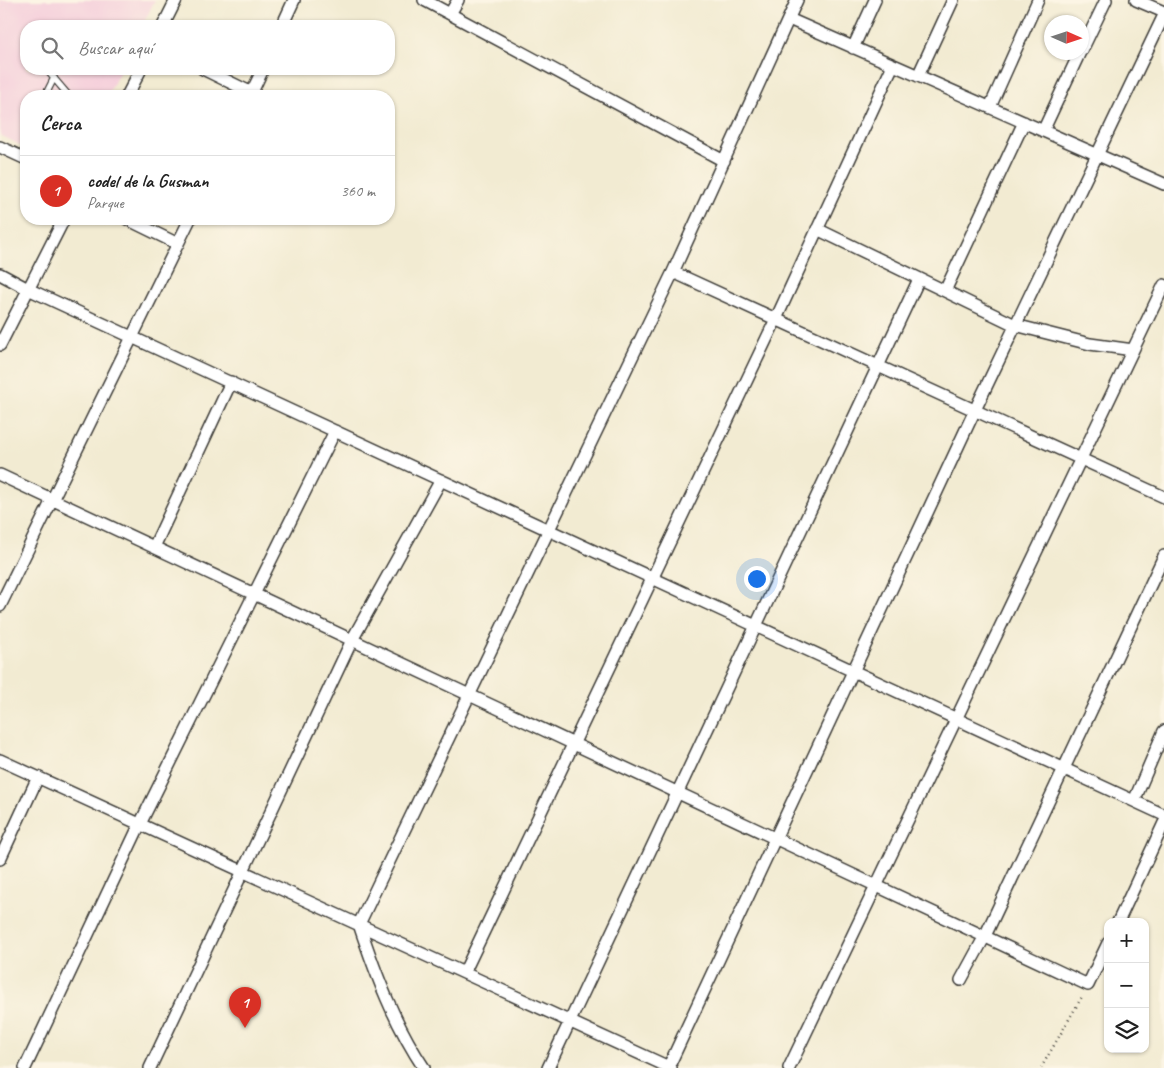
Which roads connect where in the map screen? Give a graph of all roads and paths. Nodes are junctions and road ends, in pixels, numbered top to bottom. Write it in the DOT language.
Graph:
graph roads {
  1 [pos="176,0"];
  2 [pos="294,0"];
  3 [pos="424,0"];
  4 [pos="458,0"];
  5 [pos="797,0"];
  6 [pos="875,0"];
  7 [pos="953,0"];
  8 [pos="1038,0"];
  9 [pos="1106,0"];
  10 [pos="1136,0"];
  11 [pos="450,14"];
  12 [pos="1164,14"];
  13 [pos="166,20"];
  14 [pos="285,20"];
  15 [pos="788,20"];
  16 [pos="1089,35"];
  17 [pos="853,48"];
  18 [pos="1077,60"];
  19 [pos="894,65"];
  20 [pos="51,75"];
  21 [pos="138,75"];
  22 [pos="215,75"];
  23 [pos="260,75"];
  24 [pos="918,76"];
  25 [pos="54,78"];
  26 [pos="48,90"];
  27 [pos="64,90"];
  28 [pos="130,90"];
  29 [pos="243,90"];
  30 [pos="253,90"];
  31 [pos="990,107"];
  32 [pos="1024,122"];
  33 [pos="1043,131"];
  34 [pos="0,147"];
  35 [pos="1097,154"];
  36 [pos="20,156"];
  37 [pos="724,161"];
  38 [pos="1164,184"];
  39 [pos="61,225"];
  40 [pos="139,225"];
  41 [pos="187,225"];
  42 [pos="818,229"];
  43 [pos="178,244"];
  44 [pos="673,272"];
  45 [pos="0,274"];
  46 [pos="919,278"];
  47 [pos="1164,285"];
  48 [pos="28,289"];
  49 [pos="945,291"];
  50 [pos="776,319"];
  51 [pos="1015,325"];
  52 [pos="132,337"];
  53 [pos="0,345"];
  54 [pos="1133,350"];
  55 [pos="877,365"];
  56 [pos="231,382"];
  57 [pos="975,410"];
  58 [pos="335,431"];
  59 [pos="1081,458"];
  60 [pos="0,475"];
  61 [pos="441,480"];
  62 [pos="1164,497"];
  63 [pos="52,500"];
  64 [pos="549,530"];
  65 [pos="154,547"];
  66 [pos="1164,556"];
  67 [pos="652,578"];
  68 [pos="254,594"];
  69 [pos="0,606"];
  70 [pos="756,626"];
  71 [pos="352,640"];
  72 [pos="853,671"];
  73 [pos="469,695"];
  74 [pos="956,719"];
  75 [pos="1164,731"];
  76 [pos="573,744"];
  77 [pos="0,760"];
  78 [pos="1064,769"];
  79 [pos="38,777"];
  80 [pos="678,792"];
  81 [pos="1134,801"];
  82 [pos="1164,815"];
  83 [pos="1164,823"];
  84 [pos="140,824"];
  85 [pos="775,838"];
  86 [pos="0,859"];
  87 [pos="241,870"];
  88 [pos="876,886"];
  89 [pos="1120,918"];
  90 [pos="359,924"];
  91 [pos="985,936"];
  92 [pos="1104,951"];
  93 [pos="464,973"];
  94 [pos="961,980"];
  95 [pos="1088,985"];
  96 [pos="570,1022"];
  97 [pos="25,1068"];
  98 [pos="150,1068"];
  99 [pos="424,1068"];
  100 [pos="548,1068"];
  101 [pos="669,1068"];
  102 [pos="789,1068"];
  103 [pos="1041,1068"];
  1 -- 13 [label="street"];
  2 -- 14 [label="street"];
  3 -- 11 [label="street"];
  4 -- 11 [label="street"];
  5 -- 15 [label="street"];
  6 -- 17 [label="street"];
  7 -- 24 [label="street"];
  8 -- 31 [label="street"];
  9 -- 16 [label="street"];
  10 -- 12 [label="street"];
  11 -- 37 [label="street"];
  12 -- 35 [label="street"];
  15 -- 17 [label="street"];
  15 -- 37 [label="street"];
  17 -- 19 [label="street"];
  18 -- 33 [label="street"];
  19 -- 24 [label="street"];
  19 -- 42 [label="street"];
  20 -- 25 [label="lane"];
  21 -- 28 [label="street"];
  22 -- 29 [label="street"];
  23 -- 30 [label="street"];
  24 -- 31 [label="street"];
  25 -- 26 [label="lane"];
  25 -- 27 [label="lane"];
  31 -- 32 [label="street"];
  32 -- 33 [label="street"];
  32 -- 49 [label="street"];
  33 -- 35 [label="street"];
  34 -- 36 [label="street"];
  35 -- 38 [label="street"];
  35 -- 51 [label="street"];
  37 -- 44 [label="street"];
  39 -- 48 [label="street"];
  40 -- 43 [label="street"];
  41 -- 43 [label="street"];
  42 -- 46 [label="street"];
  42 -- 50 [label="street"];
  43 -- 52 [label="street"];
  44 -- 50 [label="street"];
  44 -- 64 [label="street"];
  45 -- 48 [label="street"];
  46 -- 49 [label="street"];
  46 -- 55 [label="street"];
  47 -- 54 [label="street"];
  48 -- 52 [label="street"];
  48 -- 53 [label="street"];
  49 -- 51 [label="street"];
  50 -- 55 [label="street"];
  50 -- 67 [label="street"];
  51 -- 54 [label="street"];
  51 -- 57 [label="street"];
  52 -- 56 [label="street"];
  52 -- 63 [label="street"];
  54 -- 59 [label="street"];
  55 -- 57 [label="street"];
  55 -- 70 [label="street"];
  56 -- 58 [label="street"];
  56 -- 65 [label="street"];
  57 -- 59 [label="street"];
  57 -- 72 [label="street"];
  58 -- 61 [label="street"];
  58 -- 68 [label="street"];
  59 -- 62 [label="street"];
  59 -- 74 [label="street"];
  60 -- 63 [label="street"];
  61 -- 64 [label="street"];
  61 -- 71 [label="street"];
  63 -- 65 [label="street"];
  63 -- 69 [label="street"];
  64 -- 67 [label="street"];
  64 -- 73 [label="street"];
  65 -- 68 [label="street"];
  66 -- 78 [label="street"];
  67 -- 70 [label="street"];
  67 -- 76 [label="street"];
  68 -- 71 [label="street"];
  68 -- 84 [label="street"];
  70 -- 72 [label="street"];
  70 -- 80 [label="street"];
  71 -- 73 [label="street"];
  71 -- 87 [label="street"];
  72 -- 74 [label="street"];
  72 -- 85 [label="street"];
  73 -- 76 [label="street"];
  73 -- 90 [label="street"];
  74 -- 78 [label="street"];
  74 -- 88 [label="street"];
  75 -- 81 [label="street"];
  76 -- 80 [label="street"];
  76 -- 93 [label="street"];
  77 -- 79 [label="street"];
  78 -- 81 [label="street"];
  78 -- 91 [label="street"];
  79 -- 84 [label="street"];
  79 -- 86 [label="street"];
  80 -- 85 [label="street"];
  80 -- 96 [label="street"];
  81 -- 82 [label="street"];
  83 -- 89 [label="street"];
  84 -- 87 [label="street"];
  84 -- 97 [label="street"];
  85 -- 88 [label="street"];
  85 -- 101 [label="street"];
  87 -- 90 [label="street"];
  87 -- 98 [label="street"];
  88 -- 91 [label="street"];
  88 -- 102 [label="street"];
  90 -- 93 [label="street"];
  90 -- 99 [label="street"];
  91 -- 94 [label="street"];
  91 -- 95 [label="street"];
  92 -- 95 [label="street"];
  93 -- 96 [label="street"];
  95 -- 103 [label="path"];
  96 -- 100 [label="street"];
  96 -- 101 [label="street"];
}
